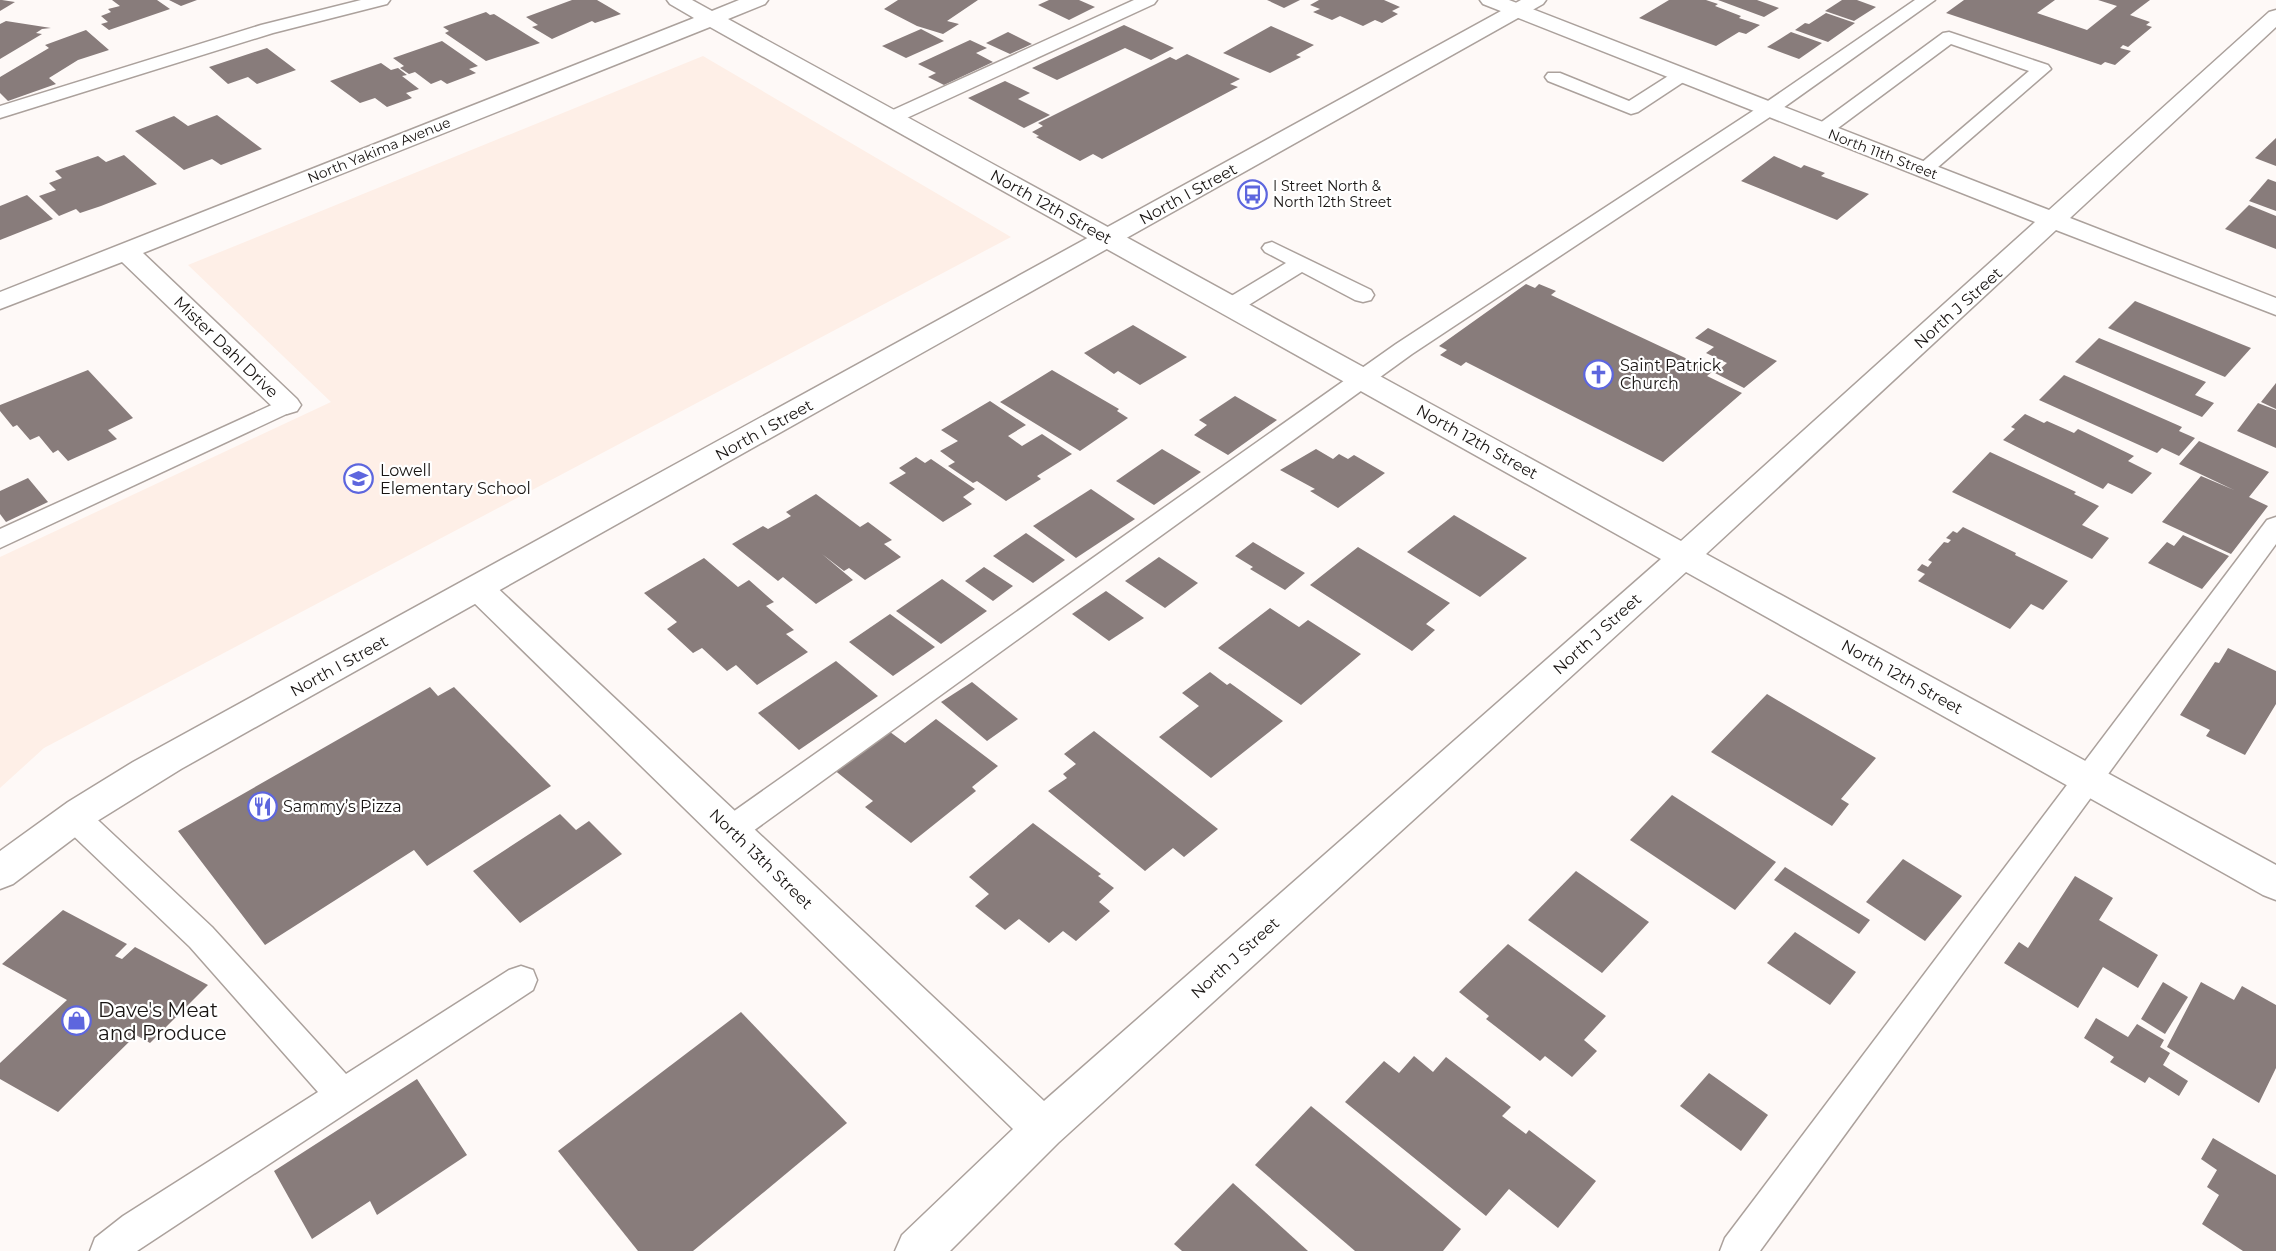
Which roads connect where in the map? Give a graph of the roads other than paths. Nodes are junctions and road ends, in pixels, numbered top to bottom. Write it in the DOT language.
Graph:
graph roads {
  1 [pos="381,0"];
  2 [pos="677,0"];
  3 [pos="758,0"];
  4 [pos="1148,0"];
  5 [pos="1490,0"];
  6 [pos="1926,0"];
  7 [pos="1527,5"];
  8 [pos="2276,16"];
  9 [pos="710,18"];
  10 [pos="1682,75"];
  11 [pos="1554,76"];
  12 [pos="1769,109"];
  13 [pos="0,112"];
  14 [pos="891,118"];
  15 [pos="1823,130"];
  16 [pos="1923,170"];
  17 [pos="2054,221"];
  18 [pos="1108,238"];
  19 [pos="1272,248"];
  20 [pos="125,250"];
  21 [pos="1301,263"];
  22 [pos="1362,295"];
  23 [pos="0,301"];
  24 [pos="1231,306"];
  25 [pos="2276,307"];
  26 [pos="1365,380"];
  27 [pos="287,405"];
  28 [pos="2276,526"];
  29 [pos="0,539"];
  30 [pos="1684,556"];
  31 [pos="479,589"];
  32 [pos="2088,780"];
  33 [pos="74,817"];
  34 [pos="731,830"];
  35 [pos="0,873"];
  36 [pos="2276,884"];
  37 [pos="521,980"];
  38 [pos="343,1095"];
  39 [pos="1043,1129"];
  40 [pos="108,1251"];
  41 [pos="918,1251"];
  42 [pos="1738,1251"];
  1 -- 13 [label="lane"];
  2 -- 9 [label="street, North 12th Street"];
  3 -- 9 [label="street, North Yakima Avenue"];
  4 -- 14 [label="lane"];
  5 -- 7 [label="street, North 11th Street"];
  6 -- 12 [label="lane"];
  7 -- 10 [label="street, North 11th Street"];
  7 -- 18 [label="street, North I Street"];
  8 -- 17 [label="street, North J Street"];
  9 -- 14 [label="street, North 12th Street"];
  9 -- 20 [label="street, North Yakima Avenue"];
  10 -- 11 [label="lane"];
  10 -- 12 [label="street, North 11th Street"];
  12 -- 15 [label="street, North 11th Street"];
  12 -- 26 [label="lane"];
  14 -- 18 [label="street, North 12th Street"];
  15 -- 16 [label="street, North 11th Street"];
  15 -- 16 [label="lane"];
  16 -- 17 [label="street, North 11th Street"];
  17 -- 25 [label="street, North 11th Street"];
  17 -- 30 [label="street, North J Street"];
  18 -- 24 [label="street, North 12th Street"];
  18 -- 31 [label="street, North I Street"];
  19 -- 21 [label="lane"];
  20 -- 23 [label="street, North Yakima Avenue"];
  20 -- 27 [label="street, Mister Dahl Drive"];
  21 -- 22 [label="lane"];
  21 -- 24 [label="lane"];
  24 -- 26 [label="street, North 12th Street"];
  26 -- 30 [label="street, North 12th Street"];
  26 -- 34 [label="lane"];
  27 -- 29 [label="lane"];
  28 -- 32 [label="lane"];
  30 -- 32 [label="street, North 12th Street"];
  30 -- 39 [label="street, North J Street"];
  31 -- 33 [label="street, North I Street"];
  31 -- 34 [label="street, North 13th Street"];
  32 -- 36 [label="street, North 12th Street"];
  32 -- 42 [label="lane"];
  33 -- 35 [label="street, North I Street"];
  33 -- 38 [label="lane"];
  34 -- 39 [label="street, North 13th Street"];
  37 -- 38 [label="lane"];
  38 -- 40 [label="lane"];
  39 -- 41 [label="street, North J Street"];
}
